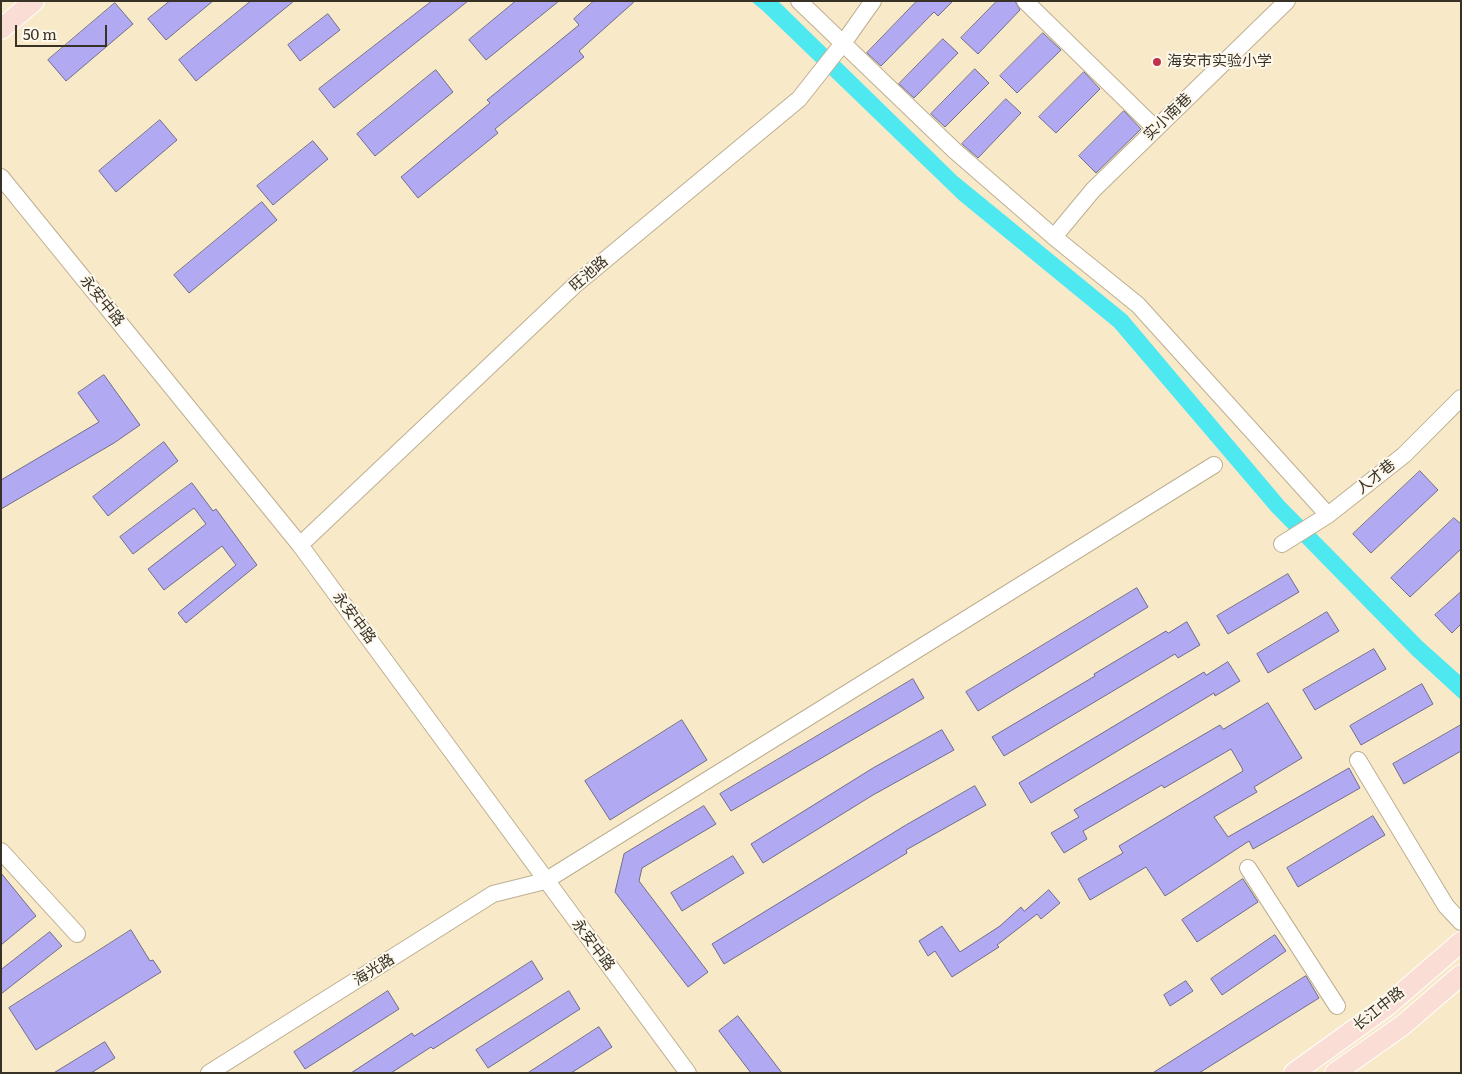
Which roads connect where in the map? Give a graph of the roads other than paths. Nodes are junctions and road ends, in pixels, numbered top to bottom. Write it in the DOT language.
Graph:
graph roads {
  1 [pos="34,1"];
  2 [pos="799,1"];
  3 [pos="873,1"];
  4 [pos="1024,1"];
  5 [pos="1287,1"];
  6 [pos="1,30"];
  7 [pos="844,42"];
  8 [pos="1156,129"];
  9 [pos="1,177"];
  10 [pos="1054,236"];
  11 [pos="1461,398"];
  12 [pos="1214,465"];
  13 [pos="1325,517"];
  14 [pos="1285,542"];
  15 [pos="300,545"];
  16 [pos="1358,760"];
  17 [pos="1,850"];
  18 [pos="1248,868"];
  19 [pos="545,881"];
  20 [pos="1461,922"];
  21 [pos="77,934"];
  22 [pos="1461,942"];
  23 [pos="1461,975"];
  24 [pos="1337,1006"];
  25 [pos="209,1073"];
  26 [pos="688,1073"];
  27 [pos="1294,1073"];
  28 [pos="1335,1073"];
  1 -- 6 [label="main road"];
  2 -- 7 [label="street"];
  3 -- 7 [label="street, 旺池路"];
  4 -- 8 [label="street"];
  5 -- 8 [label="street, 实小南巷"];
  7 -- 10 [label="street"];
  7 -- 15 [label="street, 旺池路"];
  8 -- 10 [label="street, 实小南巷"];
  9 -- 15 [label="street, 永安中路"];
  10 -- 13 [label="street"];
  11 -- 13 [label="street, 人才巷"];
  12 -- 19 [label="street, 海光路"];
  13 -- 14 [label="street, 人才巷"];
  15 -- 19 [label="street, 永安中路"];
  16 -- 20 [label="street"];
  17 -- 21 [label="street"];
  18 -- 24 [label="street"];
  19 -- 25 [label="street, 海光路"];
  19 -- 26 [label="street, 永安中路"];
  22 -- 27 [label="main road, 长江中路"];
  23 -- 28 [label="main road, 长江中路"];
}
